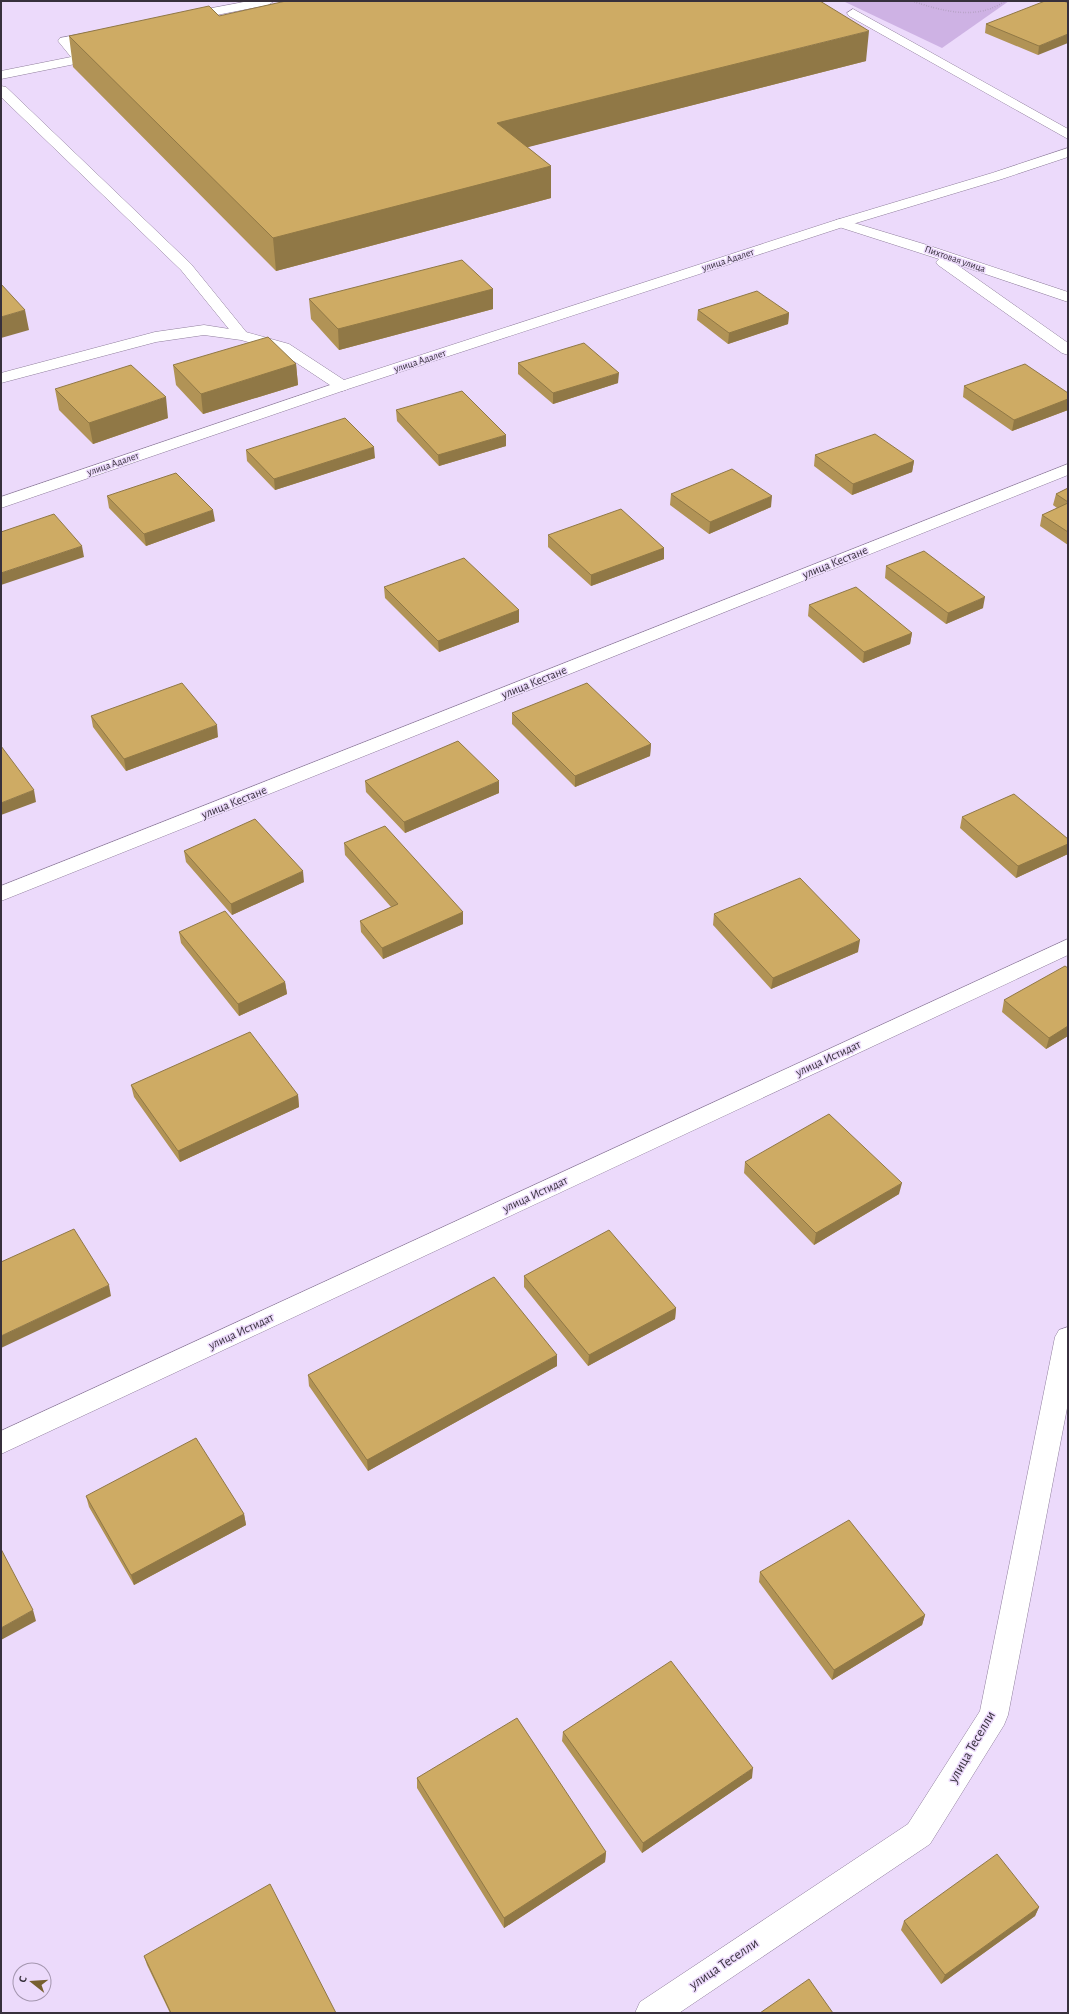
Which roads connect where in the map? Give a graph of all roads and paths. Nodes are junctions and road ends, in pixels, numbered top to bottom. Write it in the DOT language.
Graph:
graph roads {
  1 [pos="268,1"];
  2 [pos="912,1"];
  3 [pos="1005,1"];
  4 [pos="853,13"];
  5 [pos="177,19"];
  6 [pos="109,32"];
  7 [pos="1,75"];
  8 [pos="1,90"];
  9 [pos="1068,135"];
  10 [pos="1068,152"];
  11 [pos="841,224"];
  12 [pos="922,248"];
  13 [pos="1068,297"];
  14 [pos="242,336"];
  15 [pos="1068,350"];
  16 [pos="1,378"];
  17 [pos="342,386"];
  18 [pos="1068,469"];
  19 [pos="1,503"];
  20 [pos="1,894"];
  21 [pos="1068,946"];
  22 [pos="1068,1337"];
  23 [pos="1,1443"];
  24 [pos="651,2013"];
  1 -- 5 [label="street"];
  2 -- 3 [label="path"];
  4 -- 9 [label="street"];
  6 -- 7 [label="street"];
  8 -- 14 [label="street"];
  10 -- 11 [label="street, улица Адалет"];
  11 -- 12 [label="street, Пихтовая улица"];
  11 -- 17 [label="street, улица Адалет"];
  12 -- 13 [label="street, Пихтовая улица"];
  12 -- 15 [label="street"];
  14 -- 16 [label="street"];
  14 -- 17 [label="street"];
  17 -- 19 [label="street, улица Адалет"];
  18 -- 20 [label="street, улица Кестане"];
  21 -- 23 [label="street, улица Истидат"];
  22 -- 24 [label="street, улица Теселли"];
}
